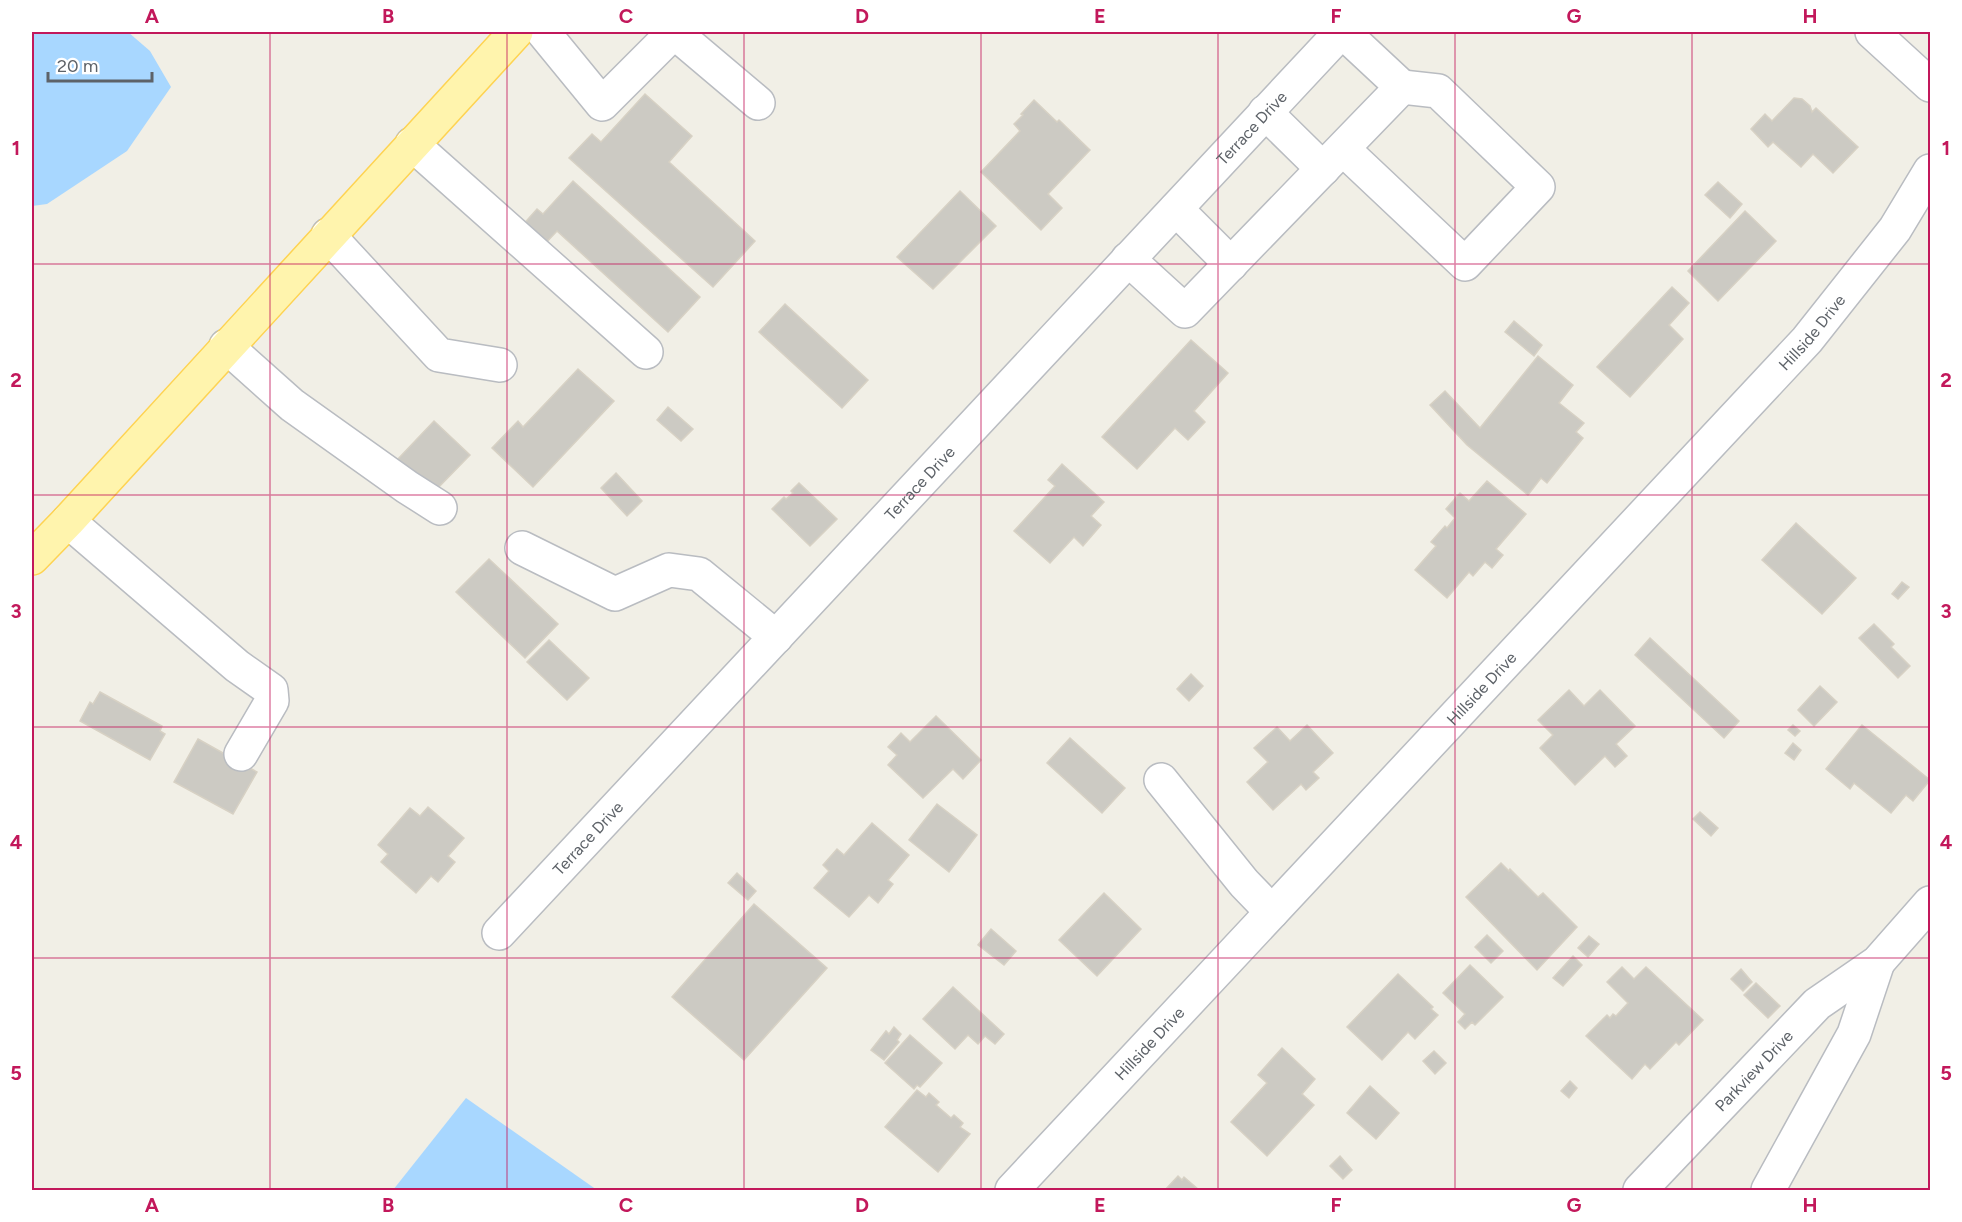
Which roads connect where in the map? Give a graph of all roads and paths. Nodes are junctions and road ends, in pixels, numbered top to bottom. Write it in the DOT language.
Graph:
graph roads {
  1 [pos="516,32"];
  2 [pos="543,32"];
  3 [pos="674,32"];
  4 [pos="1342,32"];
  5 [pos="1872,32"];
  6 [pos="1930,85"];
  7 [pos="1402,87"];
  8 [pos="758,103"];
  9 [pos="1265,112"];
  10 [pos="412,144"];
  11 [pos="1333,159"];
  12 [pos="1930,171"];
  13 [pos="1176,208"];
  14 [pos="328,235"];
  15 [pos="1128,259"];
  16 [pos="1231,264"];
  17 [pos="226,346"];
  18 [pos="646,352"];
  19 [pos="500,365"];
  20 [pos="440,508"];
  21 [pos="68,521"];
  22 [pos="522,548"];
  23 [pos="32,558"];
  24 [pos="776,637"];
  25 [pos="241,754"];
  26 [pos="1161,780"];
  27 [pos="1930,903"];
  28 [pos="1272,912"];
  29 [pos="499,933"];
  30 [pos="1878,962"];
  31 [pos="1012,1191"];
  32 [pos="1640,1191"];
  33 [pos="1768,1191"];
  1 -- 10 [label="main road"];
  2 -- 3 [label="street"];
  3 -- 8 [label="street"];
  4 -- 7 [label="street"];
  4 -- 9 [label="street, Terrace Drive"];
  5 -- 6 [label="street"];
  7 -- 11 [label="street"];
  7 -- 11 [label="street"];
  9 -- 11 [label="street"];
  9 -- 13 [label="street, Terrace Drive"];
  10 -- 14 [label="main road"];
  10 -- 18 [label="street"];
  11 -- 16 [label="street"];
  12 -- 28 [label="street, Hillside Drive"];
  13 -- 15 [label="street, Terrace Drive"];
  13 -- 16 [label="street"];
  14 -- 17 [label="main road"];
  14 -- 19 [label="street"];
  15 -- 16 [label="street"];
  15 -- 24 [label="street, Terrace Drive"];
  17 -- 20 [label="street"];
  17 -- 21 [label="main road"];
  21 -- 23 [label="main road"];
  21 -- 25 [label="street"];
  22 -- 24 [label="street"];
  24 -- 29 [label="street, Terrace Drive"];
  26 -- 28 [label="street"];
  27 -- 30 [label="street, Parkview Drive"];
  28 -- 31 [label="street, Hillside Drive"];
  30 -- 32 [label="street, Parkview Drive"];
  30 -- 33 [label="street, Parkview Drive"];
}
